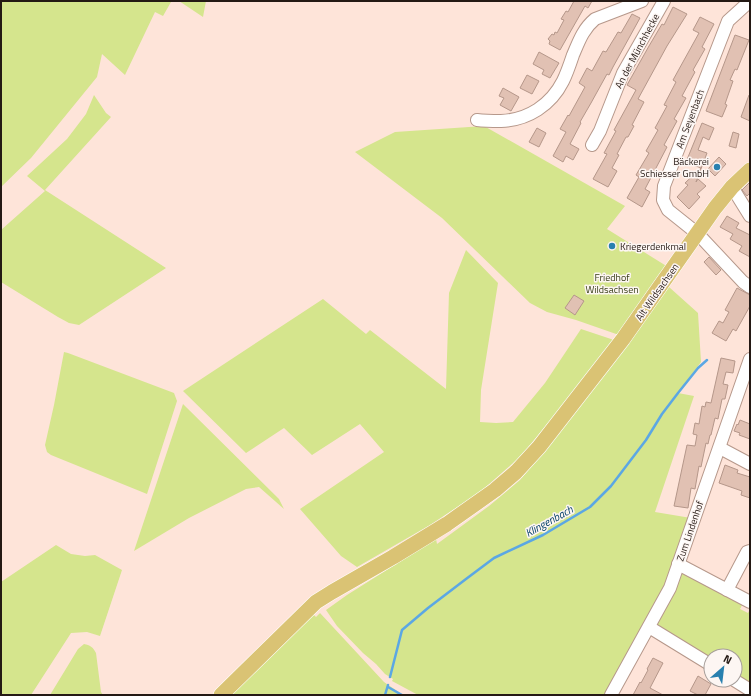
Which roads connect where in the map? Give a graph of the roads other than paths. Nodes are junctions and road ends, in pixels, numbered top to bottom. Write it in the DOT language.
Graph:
graph roads {
  1 [pos="642,1"];
  2 [pos="664,1"];
  3 [pos="750,1"];
  4 [pos="477,120"];
  5 [pos="592,145"];
  6 [pos="750,170"];
  7 [pos="732,187"];
  8 [pos="750,216"];
  9 [pos="698,234"];
  10 [pos="750,287"];
  11 [pos="750,359"];
  12 [pos="720,448"];
  13 [pos="750,464"];
  14 [pos="750,551"];
  15 [pos="678,564"];
  16 [pos="727,590"];
  17 [pos="750,602"];
  18 [pos="649,627"];
  19 [pos="703,661"];
  20 [pos="221,695"];
  21 [pos="611,695"];
  1 -- 4 [label="street"];
  2 -- 5 [label="street, An der Münchhecke"];
  3 -- 9 [label="street, Am Seyenbach"];
  6 -- 7 [label="main road, Alt Wildsachsen"];
  7 -- 8 [label="street"];
  7 -- 9 [label="main road, Alt Wildsachsen"];
  9 -- 10 [label="street, Am Seyenbach"];
  9 -- 20 [label="main road, Alt Wildsachsen"];
  11 -- 12 [label="street, Zum Lindenhof"];
  12 -- 13 [label="street"];
  12 -- 15 [label="street, Zum Lindenhof"];
  14 -- 16 [label="street"];
  15 -- 16 [label="street"];
  15 -- 18 [label="street, Zum Lindenhof"];
  16 -- 17 [label="street"];
  18 -- 19 [label="street"];
  18 -- 21 [label="street, Zum Lindenhof"];
}
